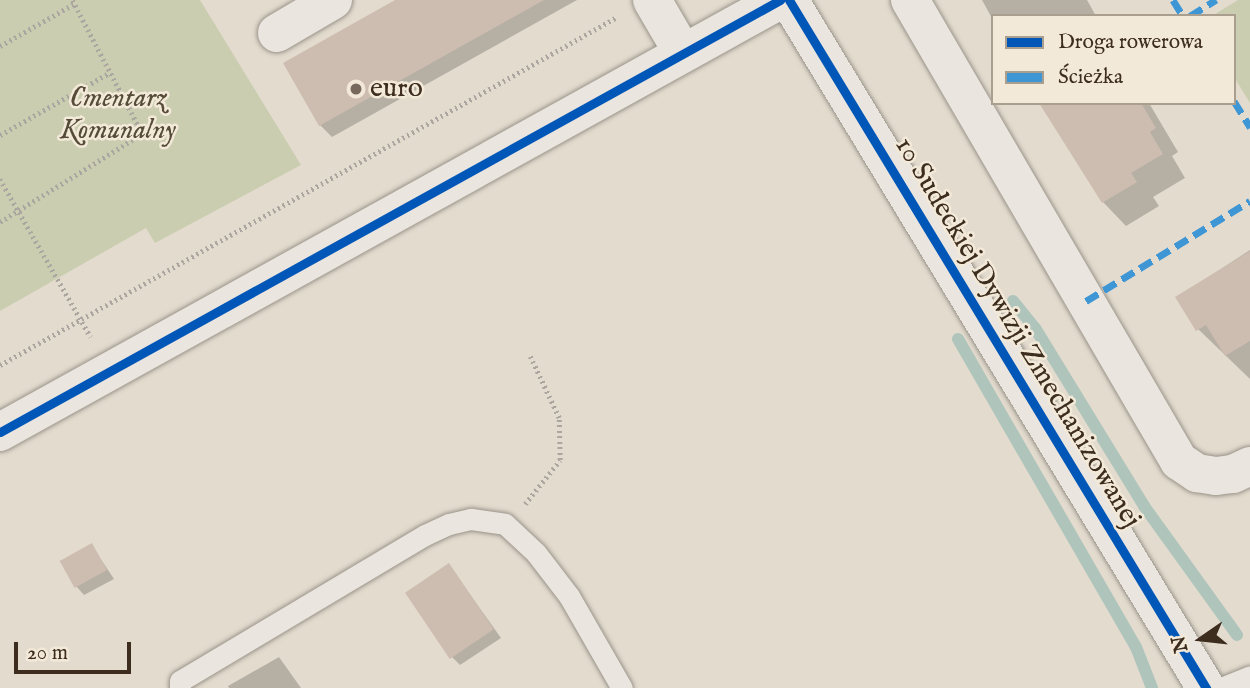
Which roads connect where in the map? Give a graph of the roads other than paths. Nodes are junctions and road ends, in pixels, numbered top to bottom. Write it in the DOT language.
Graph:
graph roads {
  1 [pos="333,0"];
  2 [pos="780,0"];
  3 [pos="789,0"];
  4 [pos="910,0"];
  5 [pos="635,8"];
  6 [pos="277,33"];
  7 [pos="683,53"];
  8 [pos="0,432"];
  9 [pos="1250,466"];
  10 [pos="1250,676"];
  11 [pos="180,688"];
  12 [pos="622,688"];
  13 [pos="1206,688"];
  14 [pos="1221,688"];
  1 -- 6 [label="street"];
  2 -- 7 [label="street"];
  3 -- 13 [label="street, 10 Sudeckiej Dywizji Zmechanizowanej"];
  4 -- 9 [label="street"];
  5 -- 7 [label="street"];
  7 -- 8 [label="street"];
  10 -- 14 [label="lane"];
  11 -- 12 [label="lane"];
}
